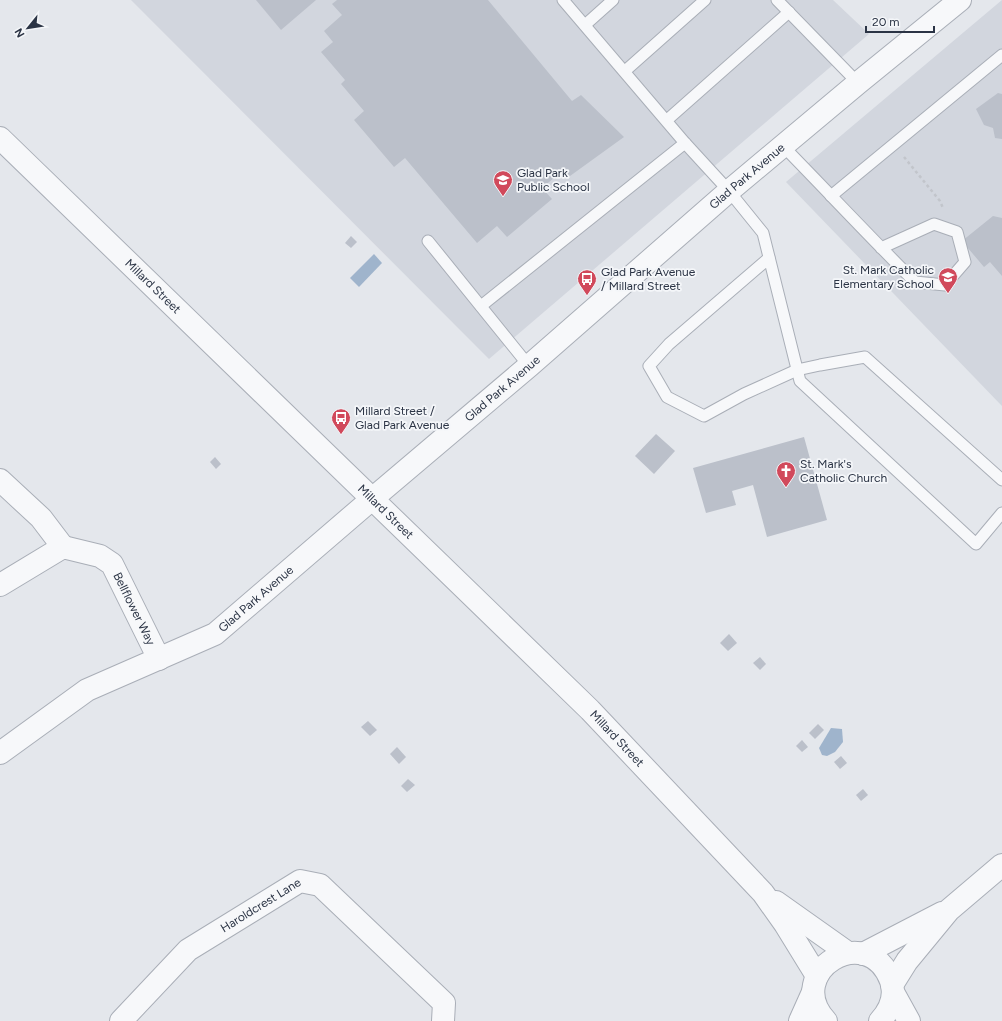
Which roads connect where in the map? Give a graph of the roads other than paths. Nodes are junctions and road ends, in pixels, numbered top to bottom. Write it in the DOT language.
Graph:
graph roads {
  1 [pos="564,0"];
  2 [pos="613,0"];
  3 [pos="705,0"];
  4 [pos="777,0"];
  5 [pos="960,0"];
  6 [pos="788,12"];
  7 [pos="585,25"];
  8 [pos="1002,55"];
  9 [pos="625,71"];
  10 [pos="858,83"];
  11 [pos="667,120"];
  12 [pos="0,138"];
  13 [pos="685,143"];
  14 [pos="783,146"];
  15 [pos="729,191"];
  16 [pos="831,196"];
  17 [pos="428,241"];
  18 [pos="881,248"];
  19 [pos="769,258"];
  20 [pos="481,306"];
  21 [pos="529,366"];
  22 [pos="797,370"];
  23 [pos="0,480"];
  24 [pos="1002,480"];
  25 [pos="372,499"];
  26 [pos="1002,513"];
  27 [pos="63,547"];
  28 [pos="0,585"];
  29 [pos="159,659"];
  30 [pos="0,753"];
  31 [pos="1002,865"];
  32 [pos="763,893"];
  33 [pos="949,910"];
  34 [pos="856,954"];
  35 [pos="815,984"];
  36 [pos="892,988"];
  37 [pos="121,1021"];
  38 [pos="443,1021"];
  39 [pos="800,1021"];
  40 [pos="826,1021"];
  41 [pos="880,1021"];
  42 [pos="909,1021"];
  1 -- 7 [label="lane"];
  2 -- 7 [label="lane"];
  3 -- 9 [label="lane"];
  4 -- 6 [label="lane"];
  5 -- 10 [label="street, Glad Park Avenue"];
  6 -- 10 [label="lane"];
  6 -- 11 [label="lane"];
  7 -- 9 [label="lane"];
  8 -- 16 [label="lane"];
  9 -- 11 [label="lane"];
  10 -- 14 [label="street, Glad Park Avenue"];
  11 -- 13 [label="lane"];
  12 -- 25 [label="street, Millard Street"];
  13 -- 15 [label="lane"];
  13 -- 20 [label="lane"];
  14 -- 15 [label="street, Glad Park Avenue"];
  14 -- 16 [label="lane"];
  15 -- 19 [label="lane"];
  15 -- 21 [label="street, Glad Park Avenue"];
  16 -- 18 [label="lane"];
  17 -- 20 [label="lane"];
  18 -- 18 [label="lane"];
  19 -- 22 [label="lane"];
  19 -- 22 [label="lane"];
  20 -- 21 [label="lane"];
  21 -- 25 [label="street, Glad Park Avenue"];
  22 -- 24 [label="lane"];
  22 -- 26 [label="lane"];
  23 -- 27 [label="street"];
  25 -- 29 [label="street, Glad Park Avenue"];
  25 -- 32 [label="street, Millard Street"];
  27 -- 28 [label="street"];
  27 -- 29 [label="street, Bellflower Way"];
  29 -- 30 [label="street, Glad Park Avenue"];
  31 -- 33 [label="street"];
  32 -- 34 [label="street, Millard Street"];
  32 -- 35 [label="street, Millard Street"];
  33 -- 34 [label="street"];
  33 -- 36 [label="street"];
  34 -- 35 [label="street"];
  34 -- 36 [label="street, Millard Street"];
  35 -- 39 [label="street"];
  35 -- 40 [label="street, Millard Street"];
  36 -- 41 [label="street"];
  36 -- 42 [label="street"];
  37 -- 38 [label="street, Haroldcrest Lane"];
}
